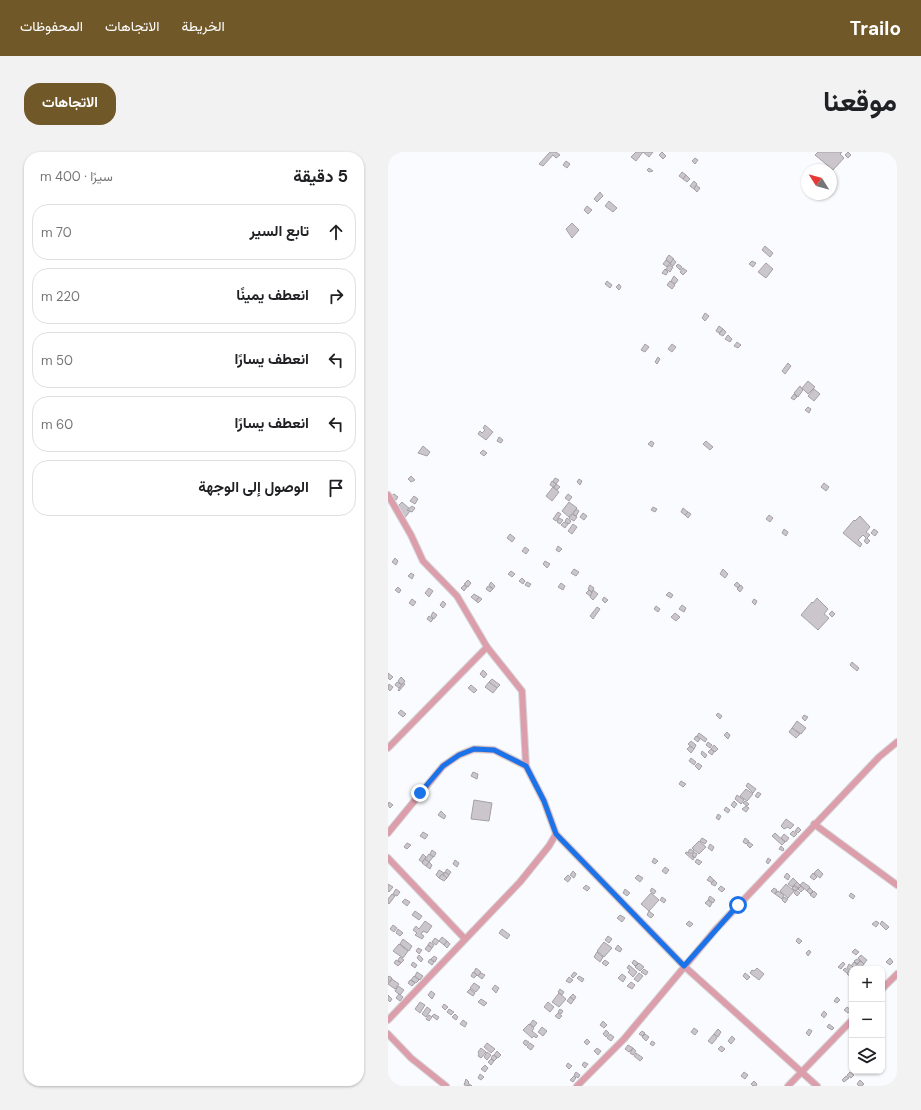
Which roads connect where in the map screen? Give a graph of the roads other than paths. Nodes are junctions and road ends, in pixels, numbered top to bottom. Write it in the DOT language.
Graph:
graph roads {
  1 [pos="388,496"];
  2 [pos="487,647"];
  3 [pos="897,742"];
  4 [pos="388,748"];
  5 [pos="526,766"];
  6 [pos="814,824"];
  7 [pos="388,833"];
  8 [pos="556,834"];
  9 [pos="388,858"];
  10 [pos="897,885"];
  11 [pos="465,939"];
  12 [pos="684,966"];
  13 [pos="897,974"];
  14 [pos="885,986"];
  15 [pos="388,1020"];
  16 [pos="849,1023"];
  17 [pos="388,1034"];
  18 [pos="802,1072"];
  19 [pos="446,1086"];
  20 [pos="577,1086"];
  21 [pos="788,1086"];
  22 [pos="817,1086"];
  1 -- 2 [label="street"];
  2 -- 4 [label="street"];
  2 -- 5 [label="street"];
  3 -- 6 [label="street"];
  5 -- 7 [label="street"];
  5 -- 8 [label="street"];
  6 -- 10 [label="street"];
  6 -- 12 [label="street"];
  8 -- 11 [label="street"];
  8 -- 12 [label="street"];
  9 -- 11 [label="street"];
  11 -- 15 [label="street"];
  12 -- 18 [label="street"];
  12 -- 20 [label="street"];
  13 -- 14 [label="street"];
  16 -- 18 [label="street"];
  17 -- 19 [label="street"];
  18 -- 21 [label="street"];
  18 -- 22 [label="street"];
}
